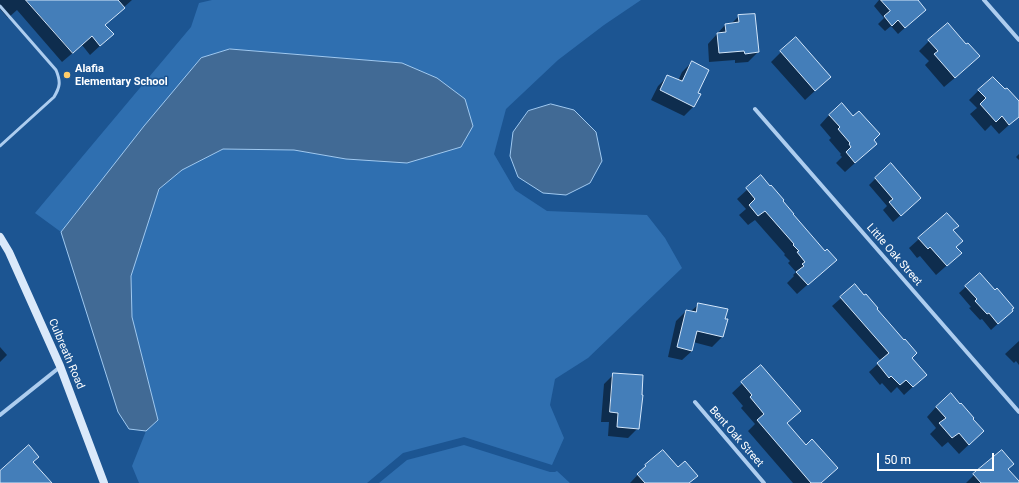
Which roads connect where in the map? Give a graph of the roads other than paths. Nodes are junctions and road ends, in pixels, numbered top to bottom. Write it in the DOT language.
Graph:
graph roads {
  1 [pos="984,0"];
  2 [pos="0,6"];
  3 [pos="1019,40"];
  4 [pos="755,109"];
  5 [pos="0,146"];
  6 [pos="0,237"];
  7 [pos="60,366"];
  8 [pos="695,402"];
  9 [pos="1019,412"];
  10 [pos="0,415"];
  11 [pos="104,483"];
  12 [pos="764,483"];
  1 -- 3 [label="street"];
  2 -- 5 [label="lane"];
  4 -- 9 [label="street, Little Oak Street"];
  6 -- 7 [label="street, Culbreath Road"];
  7 -- 10 [label="street"];
  7 -- 11 [label="street, Culbreath Road"];
  8 -- 12 [label="street, Bent Oak Street"];
}
